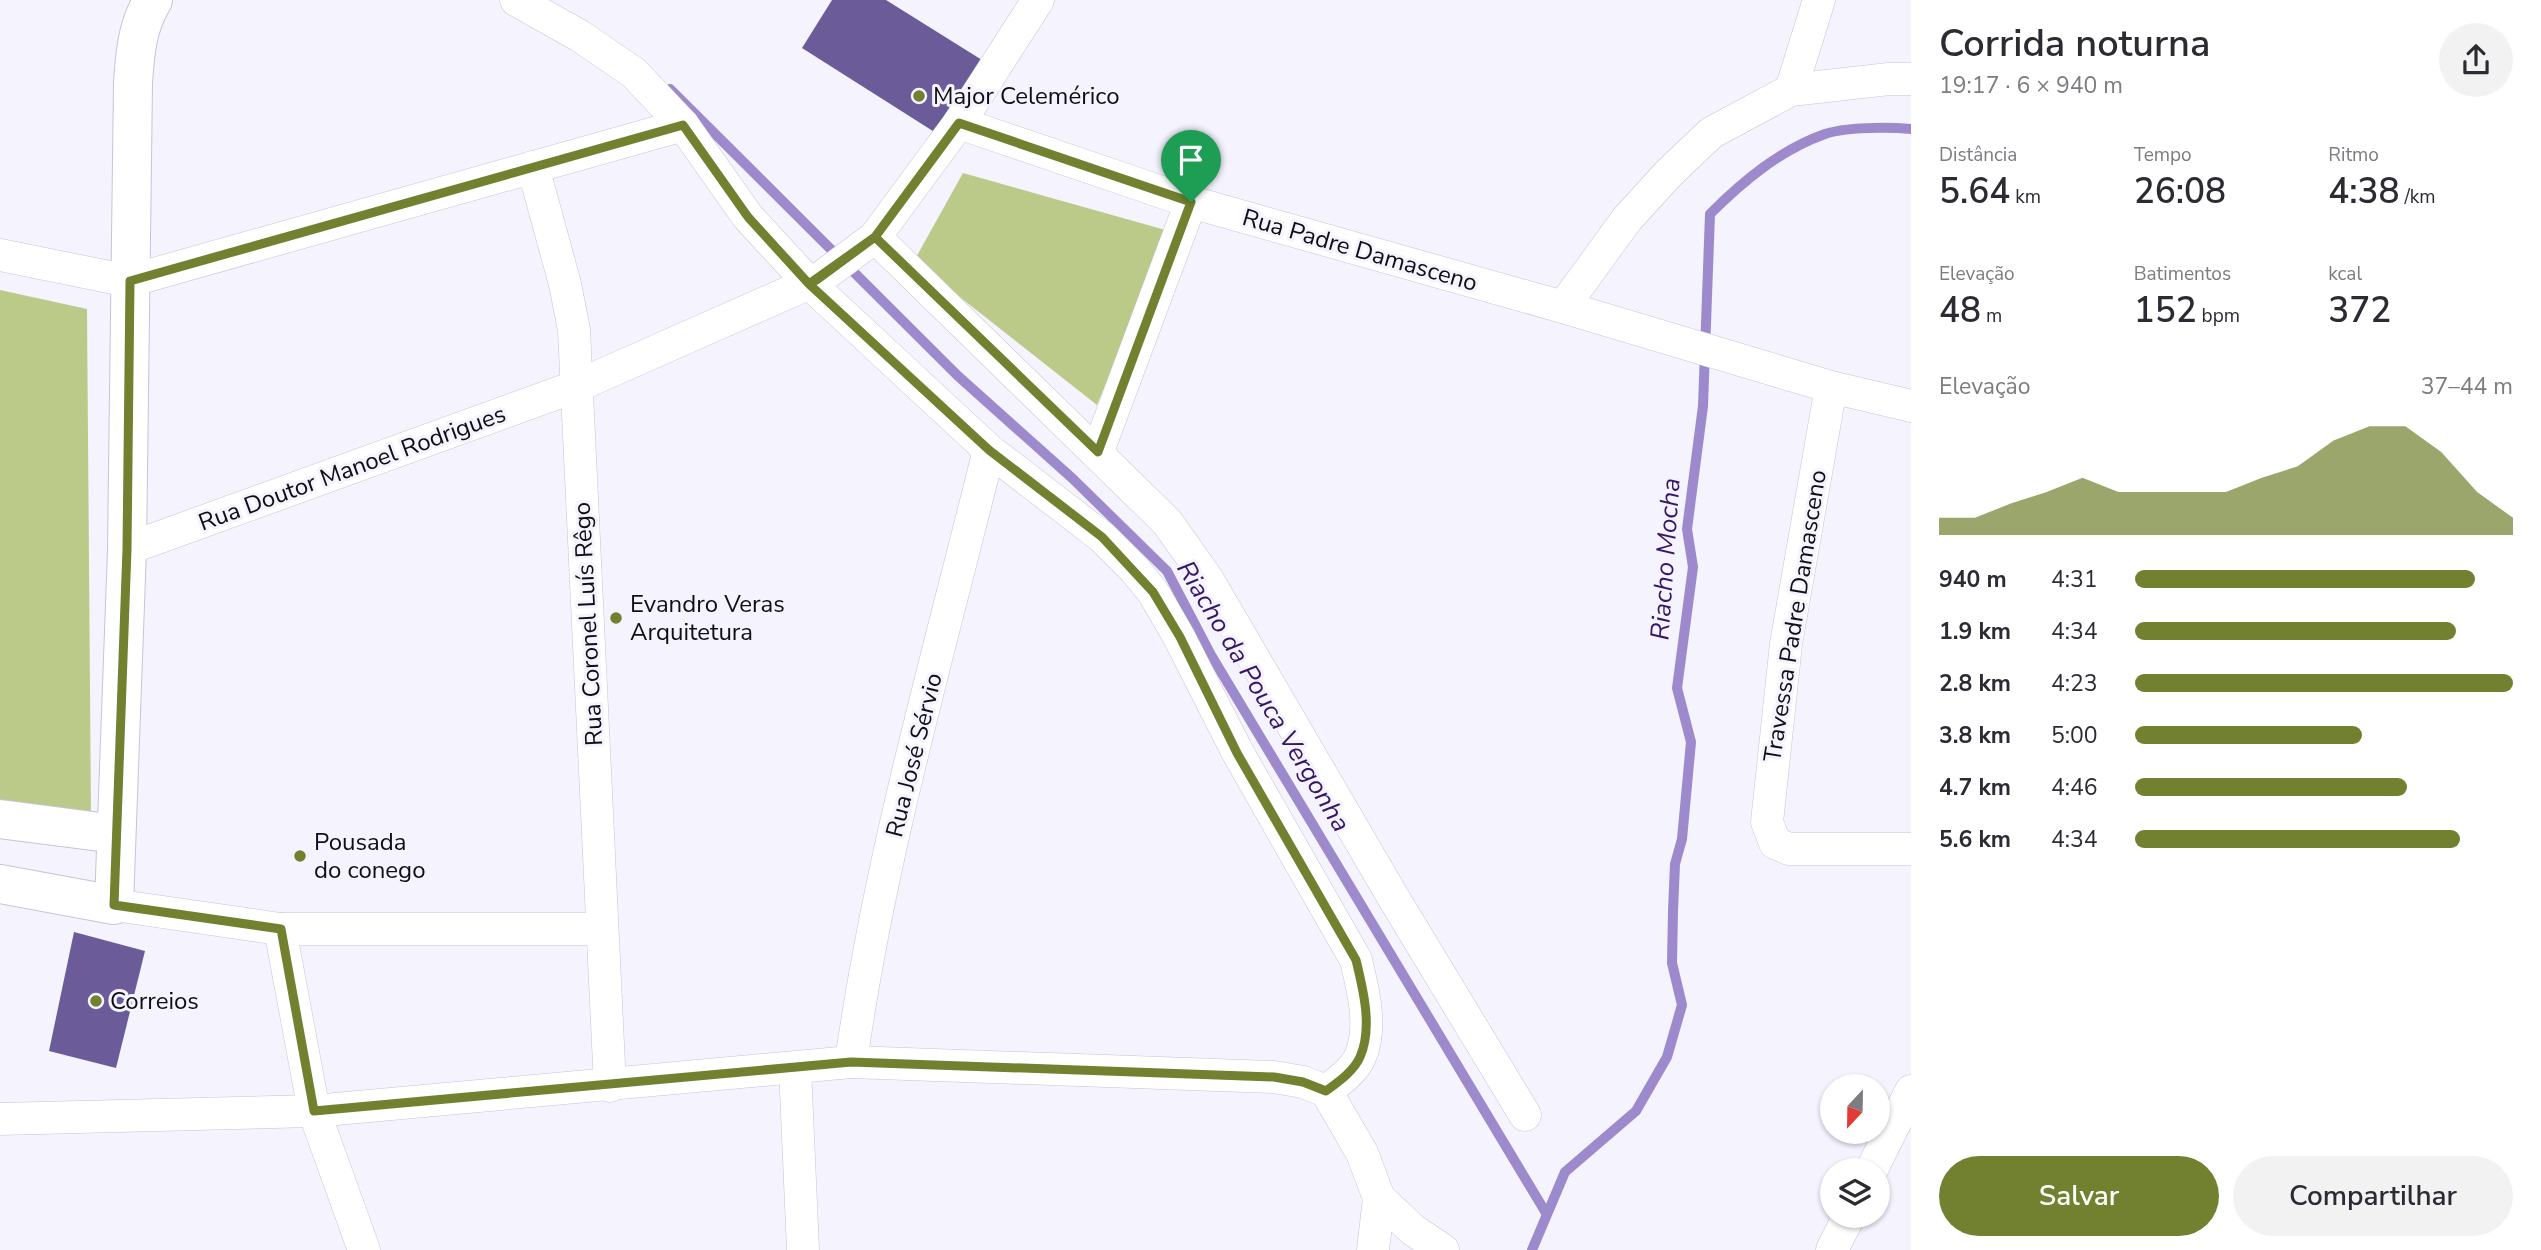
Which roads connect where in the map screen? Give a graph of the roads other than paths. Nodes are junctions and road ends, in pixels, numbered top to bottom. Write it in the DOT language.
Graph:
graph roads {
  1 [pos="516,0"];
  2 [pos="1038,0"];
  3 [pos="1819,0"];
  4 [pos="142,6"];
  5 [pos="1911,79"];
  6 [pos="1791,90"];
  7 [pos="959,123"];
  8 [pos="683,125"];
  9 [pos="533,167"];
  10 [pos="1191,202"];
  11 [pos="866,243"];
  12 [pos="0,255"];
  13 [pos="130,281"];
  14 [pos="814,281"];
  15 [pos="1563,307"];
  16 [pos="577,386"];
  17 [pos="1831,387"];
  18 [pos="1911,406"];
  19 [pos="989,450"];
  20 [pos="1098,452"];
  21 [pos="127,549"];
  22 [pos="0,819"];
  23 [pos="116,834"];
  24 [pos="1911,849"];
  25 [pos="0,884"];
  26 [pos="114,905"];
  27 [pos="281,929"];
  28 [pos="601,929"];
  29 [pos="851,1062"];
  30 [pos="796,1068"];
  31 [pos="610,1086"];
  32 [pos="1326,1091"];
  33 [pos="1911,1091"];
  34 [pos="314,1111"];
  35 [pos="1525,1115"];
  36 [pos="0,1119"];
  37 [pos="1878,1158"];
  38 [pos="1379,1198"];
  39 [pos="1843,1228"];
  40 [pos="364,1250"];
  41 [pos="803,1250"];
  42 [pos="1374,1250"];
  43 [pos="1443,1250"];
  44 [pos="1832,1250"];
  1 -- 8 [label="street"];
  2 -- 7 [label="street, Rua Doutor Manoel Rodrigues"];
  3 -- 6 [label="street"];
  4 -- 13 [label="main road"];
  5 -- 6 [label="street"];
  6 -- 15 [label="street"];
  7 -- 10 [label="street, Rua Padre Damasceno"];
  7 -- 11 [label="street, Rua Doutor Manoel Rodrigues"];
  8 -- 9 [label="street"];
  8 -- 14 [label="street"];
  9 -- 13 [label="street"];
  9 -- 16 [label="street, Rua Coronel Luís Rêgo"];
  10 -- 15 [label="street, Rua Padre Damasceno"];
  10 -- 20 [label="street"];
  11 -- 14 [label="street, Rua Doutor Manoel Rodrigues"];
  11 -- 20 [label="street"];
  12 -- 13 [label="street"];
  13 -- 21 [label="main road"];
  14 -- 16 [label="street, Rua Doutor Manoel Rodrigues"];
  14 -- 19 [label="street"];
  15 -- 17 [label="street, Rua Padre Damasceno"];
  16 -- 21 [label="street, Rua Doutor Manoel Rodrigues"];
  16 -- 28 [label="street, Rua Coronel Luís Rêgo"];
  17 -- 18 [label="street"];
  17 -- 24 [label="street, Travessa Padre Damasceno"];
  19 -- 29 [label="street, Rua José Sérvio"];
  19 -- 32 [label="street"];
  20 -- 35 [label="street"];
  21 -- 23 [label="main road"];
  22 -- 23 [label="main road"];
  23 -- 26 [label="main road"];
  25 -- 26 [label="main road"];
  26 -- 27 [label="street"];
  27 -- 28 [label="street"];
  27 -- 34 [label="street"];
  28 -- 31 [label="street, Rua Coronel Luís Rêgo"];
  29 -- 30 [label="street"];
  29 -- 32 [label="street"];
  30 -- 31 [label="street"];
  30 -- 41 [label="street"];
  31 -- 34 [label="street"];
  32 -- 38 [label="street"];
  33 -- 37 [label="street"];
  34 -- 36 [label="street"];
  34 -- 40 [label="street"];
  38 -- 42 [label="street"];
  38 -- 43 [label="street"];
  39 -- 44 [label="street"];
}
